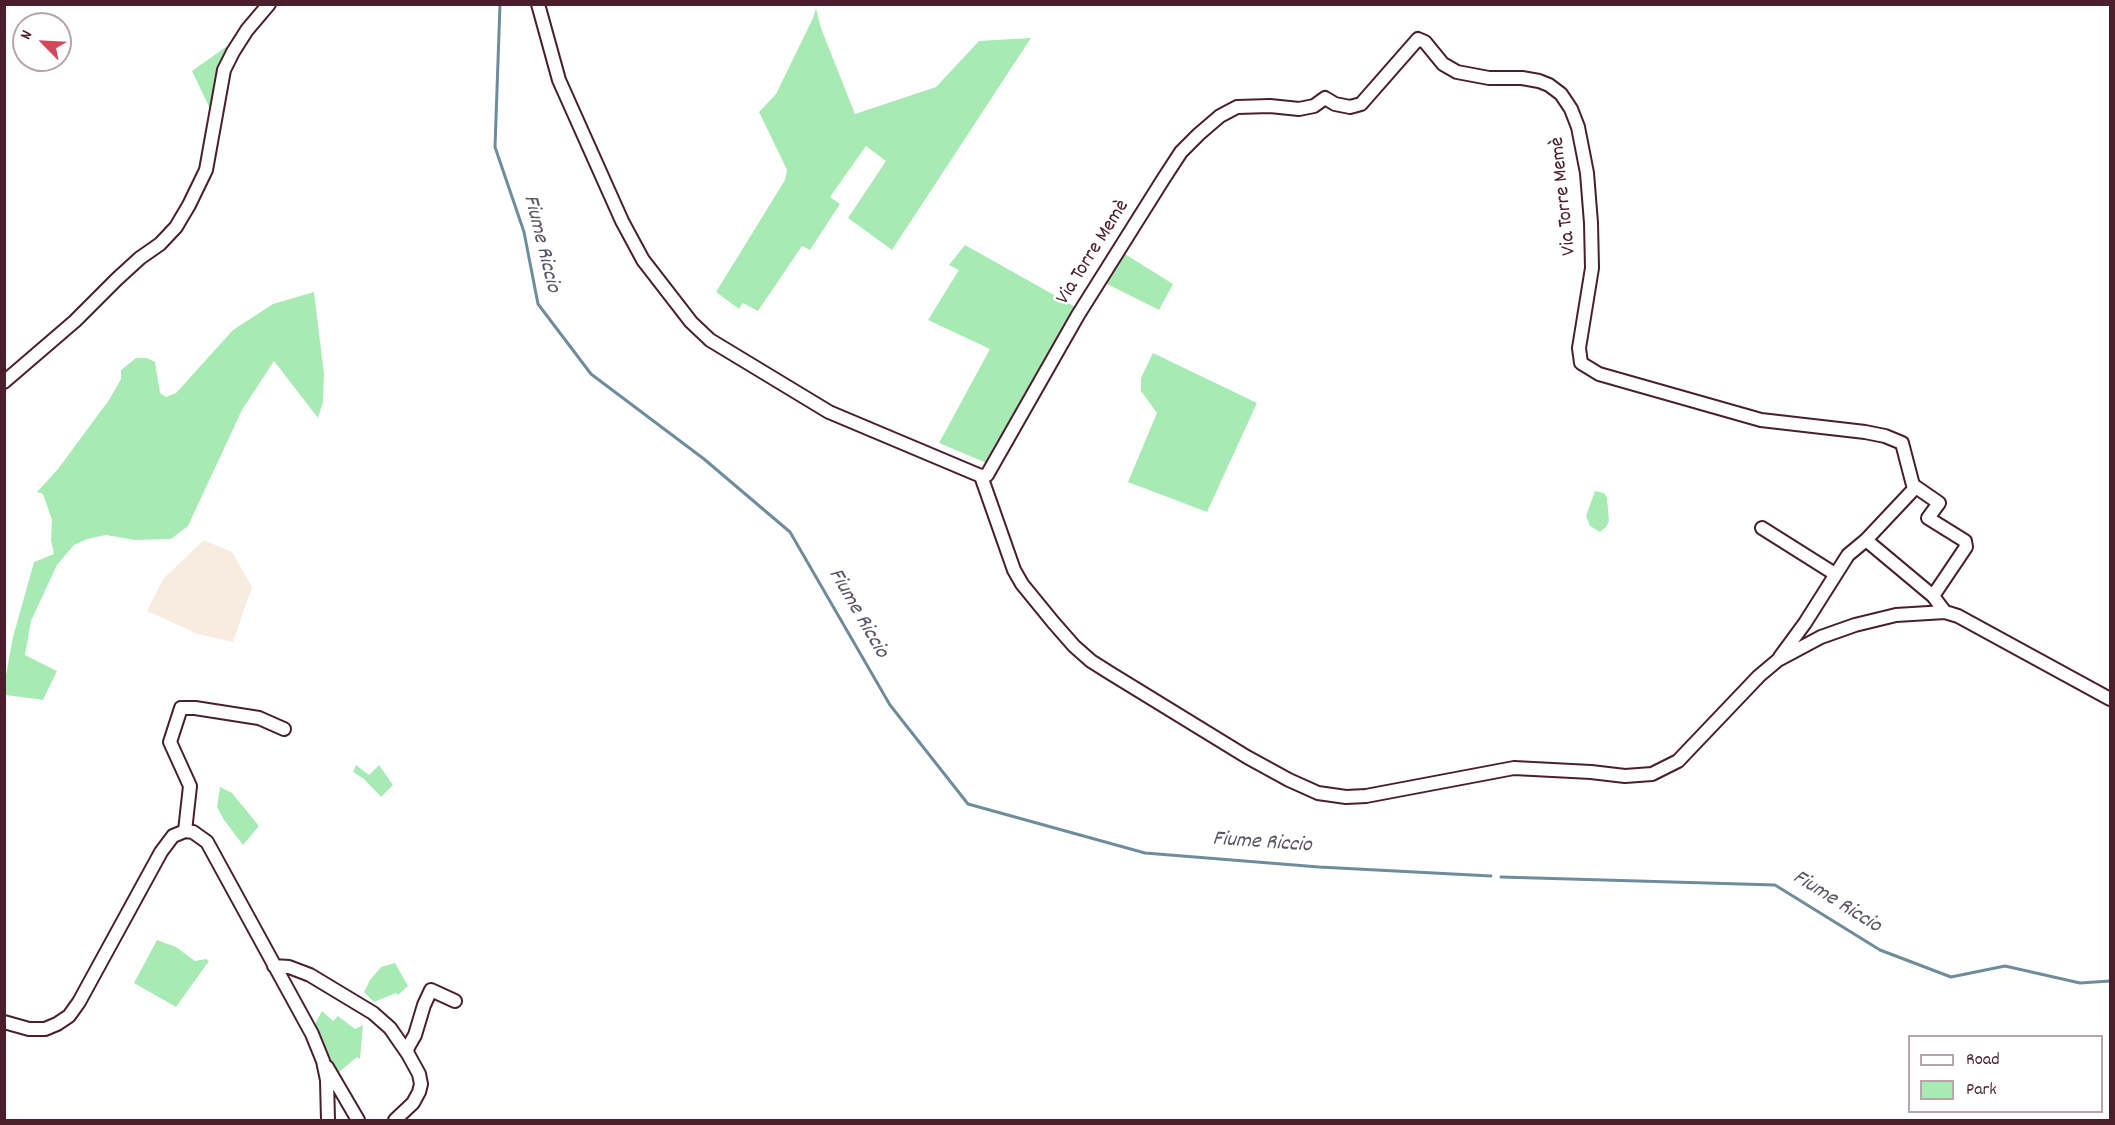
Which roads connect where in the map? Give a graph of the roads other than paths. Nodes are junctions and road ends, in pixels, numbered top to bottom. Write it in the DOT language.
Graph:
graph roads {
  1 [pos="269,4"];
  2 [pos="538,4"];
  3 [pos="4,382"];
  4 [pos="981,476"];
  5 [pos="1913,485"];
  6 [pos="1762,528"];
  7 [pos="1866,540"];
  8 [pos="1835,574"];
  9 [pos="1933,596"];
  10 [pos="1945,612"];
  11 [pos="1778,660"];
  12 [pos="2110,699"];
  13 [pos="284,729"];
  14 [pos="185,831"];
  15 [pos="274,966"];
  16 [pos="455,1001"];
  17 [pos="4,1022"];
  18 [pos="408,1054"];
  19 [pos="323,1061"];
  20 [pos="328,1120"];
  21 [pos="358,1120"];
  22 [pos="395,1120"];
  1 -- 3 [label="street"];
  2 -- 4 [label="street"];
  4 -- 5 [label="street, Via Torre Memè"];
  4 -- 11 [label="street"];
  5 -- 7 [label="street"];
  5 -- 9 [label="street"];
  6 -- 8 [label="street"];
  7 -- 8 [label="street"];
  7 -- 9 [label="street"];
  8 -- 11 [label="street"];
  9 -- 10 [label="street"];
  10 -- 11 [label="street"];
  10 -- 12 [label="street"];
  13 -- 14 [label="street"];
  14 -- 15 [label="street"];
  14 -- 17 [label="street"];
  15 -- 18 [label="street"];
  15 -- 19 [label="street"];
  16 -- 18 [label="street"];
  18 -- 22 [label="street"];
  19 -- 20 [label="street"];
  19 -- 21 [label="street"];
}
